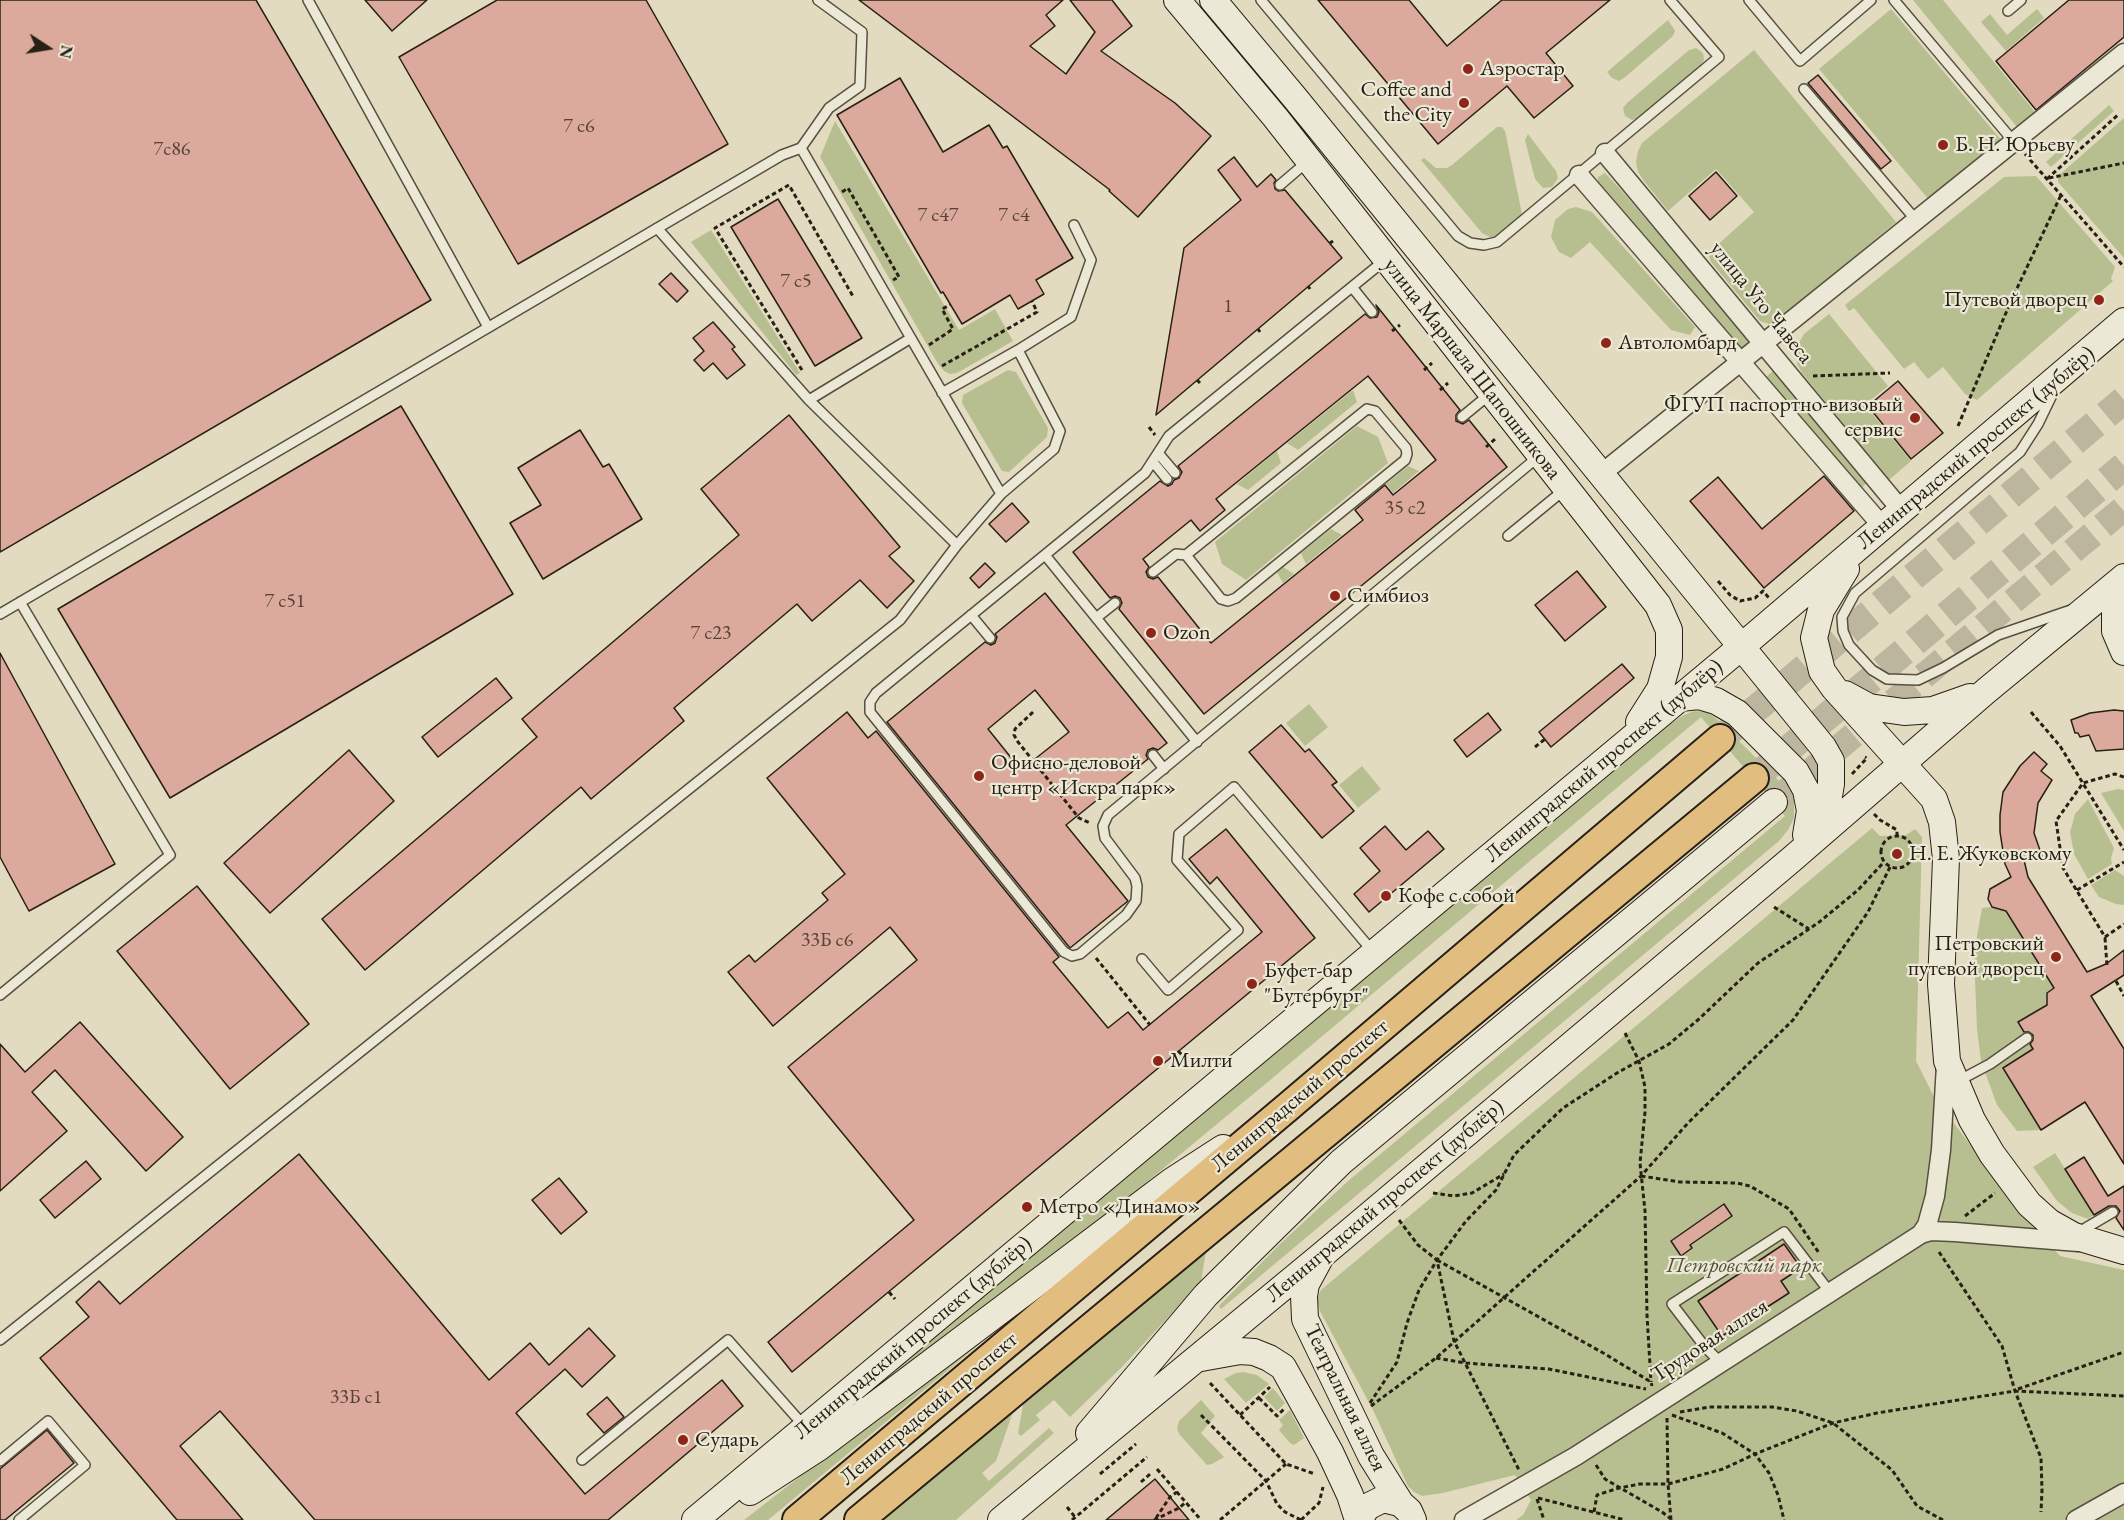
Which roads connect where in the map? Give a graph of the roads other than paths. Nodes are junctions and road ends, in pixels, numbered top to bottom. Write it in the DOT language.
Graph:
graph roads {
  1 [pos="308,0"];
  2 [pos="818,0"];
  3 [pos="1177,0"];
  4 [pos="1213,0"];
  5 [pos="1261,0"];
  6 [pos="1670,0"];
  7 [pos="1749,0"];
  8 [pos="1871,0"];
  9 [pos="1894,0"];
  10 [pos="2021,0"];
  11 [pos="2008,11"];
  12 [pos="2124,53"];
  13 [pos="1804,89"];
  14 [pos="2014,142"];
  15 [pos="801,148"];
  16 [pos="1605,153"];
  17 [pos="1309,160"];
  18 [pos="1579,175"];
  19 [pos="1280,185"];
  20 [pos="1916,220"];
  21 [pos="1074,225"];
  22 [pos="657,228"];
  23 [pos="1386,259"];
  24 [pos="1352,287"];
  25 [pos="1372,312"];
  26 [pos="2124,321"];
  27 [pos="488,327"];
  28 [pos="911,338"];
  29 [pos="1763,344"];
  30 [pos="1018,350"];
  31 [pos="1740,362"];
  32 [pos="2073,365"];
  33 [pos="942,393"];
  34 [pos="1491,393"];
  35 [pos="813,397"];
  36 [pos="1462,417"];
  37 [pos="1158,453"];
  38 [pos="1540,456"];
  39 [pos="1153,462"];
  40 [pos="1601,474"];
  41 [pos="1566,488"];
  42 [pos="1001,494"];
  43 [pos="1893,519"];
  44 [pos="1508,536"];
  45 [pos="1864,543"];
  46 [pos="957,545"];
  47 [pos="1045,555"];
  48 [pos="1186,555"];
  49 [pos="1153,572"];
  50 [pos="2124,577"];
  51 [pos="20,602"];
  52 [pos="2093,602"];
  53 [pos="1114,603"];
  54 [pos="0,614"];
  55 [pos="971,615"];
  56 [pos="1096,618"];
  57 [pos="990,638"];
  58 [pos="1741,647"];
  59 [pos="2124,652"];
  60 [pos="1834,688"];
  61 [pos="1986,692"];
  62 [pos="1680,698"];
  63 [pos="1720,739"];
  64 [pos="1197,742"];
  65 [pos="1153,755"];
  66 [pos="1609,755"];
  67 [pos="1902,762"];
  68 [pos="1164,769"];
  69 [pos="1754,778"];
  70 [pos="1774,802"];
  71 [pos="1806,838"];
  72 [pos="1792,859"];
  73 [pos="1374,953"];
  74 [pos="1142,959"];
  75 [pos="0,995"];
  76 [pos="2027,1038"];
  77 [pos="1951,1071"];
  78 [pos="1289,1106"];
  79 [pos="2113,1212"];
  80 [pos="1922,1234"];
  81 [pos="2085,1240"];
  82 [pos="2124,1251"];
  83 [pos="1322,1255"];
  84 [pos="1830,1291"];
  85 [pos="0,1340"];
  86 [pos="1198,1359"];
  87 [pos="1720,1363"];
  88 [pos="805,1428"];
  89 [pos="582,1460"];
  90 [pos="0,1461"];
  91 [pos="1049,1480"];
  92 [pos="2124,1493"];
  93 [pos="1412,1517"];
  94 [pos="19,1520"];
  95 [pos="695,1520"];
  96 [pos="706,1520"];
  97 [pos="796,1520"];
  98 [pos="859,1520"];
  99 [pos="1001,1520"];
  100 [pos="1358,1520"];
  101 [pos="1464,1520"];
  102 [pos="2076,1520"];
  1 -- 27 [label="lane"];
  2 -- 15 [label="lane"];
  3 -- 17 [label="main road, улица Маршала Шапошникова"];
  4 -- 40 [label="main road, улица Маршала Шапошникова"];
  5 -- 18 [label="lane"];
  6 -- 16 [label="lane"];
  7 -- 8 [label="lane"];
  9 -- 14 [label="lane"];
  10 -- 11 [label="lane"];
  12 -- 14 [label="street"];
  13 -- 20 [label="lane"];
  14 -- 20 [label="street"];
  15 -- 22 [label="lane"];
  15 -- 28 [label="lane"];
  16 -- 18 [label="lane"];
  16 -- 29 [label="street, улица Уго Чавеса"];
  17 -- 19 [label="lane"];
  17 -- 23 [label="main road, улица Маршала Шапошникова"];
  18 -- 31 [label="street"];
  20 -- 29 [label="street"];
  21 -- 30 [label="lane"];
  22 -- 27 [label="lane"];
  22 -- 35 [label="lane"];
  23 -- 24 [label="lane"];
  23 -- 34 [label="main road, улица Маршала Шапошникова"];
  24 -- 25 [label="lane"];
  24 -- 37 [label="lane"];
  26 -- 32 [label="main road, Ленинградский проспект (дублёр)"];
  27 -- 51 [label="lane"];
  28 -- 33 [label="lane"];
  28 -- 35 [label="lane"];
  29 -- 31 [label="street"];
  29 -- 43 [label="street, улица Уго Чавеса"];
  30 -- 33 [label="lane"];
  30 -- 42 [label="lane"];
  31 -- 40 [label="street"];
  31 -- 43 [label="street"];
  32 -- 43 [label="main road, Ленинградский проспект (дублёр)"];
  32 -- 52 [label="lane"];
  33 -- 42 [label="lane"];
  34 -- 36 [label="lane"];
  34 -- 38 [label="main road, улица Маршала Шапошникова"];
  35 -- 46 [label="lane"];
  37 -- 39 [label="lane"];
  37 -- 39 [label="lane"];
  38 -- 41 [label="main road, улица Маршала Шапошникова"];
  38 -- 64 [label="lane"];
  39 -- 47 [label="lane"];
  40 -- 58 [label="main road, улица Маршала Шапошникова"];
  41 -- 44 [label="lane"];
  41 -- 66 [label="main road, улица Маршала Шапошникова"];
  42 -- 46 [label="lane"];
  43 -- 45 [label="main road, Ленинградский проспект (дублёр)"];
  45 -- 58 [label="main road, Ленинградский проспект (дублёр)"];
  45 -- 60 [label="main road"];
  46 -- 85 [label="lane"];
  47 -- 55 [label="lane"];
  47 -- 56 [label="lane"];
  48 -- 48 [label="lane"];
  48 -- 49 [label="lane"];
  50 -- 52 [label="main road, Ленинградский проспект (дублёр)"];
  50 -- 59 [label="main road"];
  51 -- 54 [label="lane"];
  51 -- 75 [label="lane"];
  52 -- 61 [label="main road, Ленинградский проспект (дублёр)"];
  53 -- 56 [label="lane"];
  55 -- 57 [label="lane"];
  55 -- 68 [label="lane"];
  56 -- 64 [label="lane"];
  58 -- 62 [label="main road, Ленинградский проспект (дублёр)"];
  58 -- 71 [label="main road, улица Маршала Шапошникова"];
  60 -- 61 [label="main road"];
  60 -- 67 [label="main road"];
  61 -- 67 [label="main road, Ленинградский проспект (дублёр)"];
  62 -- 66 [label="main road, Ленинградский проспект (дублёр)"];
  62 -- 71 [label="main road"];
  63 -- 78 [label="main road, Ленинградский проспект"];
  64 -- 68 [label="lane"];
  65 -- 68 [label="lane"];
  66 -- 73 [label="main road, Ленинградский проспект (дублёр)"];
  67 -- 72 [label="main road, Ленинградский проспект (дублёр)"];
  67 -- 77 [label="main road"];
  69 -- 98 [label="main road, Ленинградский проспект"];
  70 -- 91 [label="main road, Ленинградский проспект (дублёр)"];
  71 -- 72 [label="main road, улица Маршала Шапошникова"];
  72 -- 83 [label="main road, Ленинградский проспект (дублёр)"];
  73 -- 74 [label="lane"];
  73 -- 88 [label="main road, Ленинградский проспект (дублёр)"];
  76 -- 77 [label="lane"];
  77 -- 80 [label="street"];
  77 -- 81 [label="main road"];
  78 -- 96 [label="main road"];
  78 -- 97 [label="main road, Ленинградский проспект"];
  79 -- 81 [label="lane"];
  80 -- 81 [label="street, Трудовая аллея"];
  80 -- 84 [label="street, Трудовая аллея"];
  81 -- 82 [label="main road"];
  83 -- 86 [label="main road, Ленинградский проспект (дублёр)"];
  83 -- 93 [label="main road, Театральная аллея"];
  84 -- 87 [label="street, Трудовая аллея"];
  84 -- 87 [label="lane"];
  86 -- 91 [label="main road, Ленинградский проспект (дублёр)"];
  86 -- 100 [label="main road, Театральная аллея"];
  87 -- 101 [label="street, Трудовая аллея"];
  88 -- 89 [label="lane"];
  88 -- 95 [label="main road, Ленинградский проспект (дублёр)"];
  90 -- 94 [label="lane"];
  91 -- 99 [label="main road, Ленинградский проспект (дублёр)"];
  92 -- 102 [label="street"];
  93 -- 100 [label="main road"];
}
